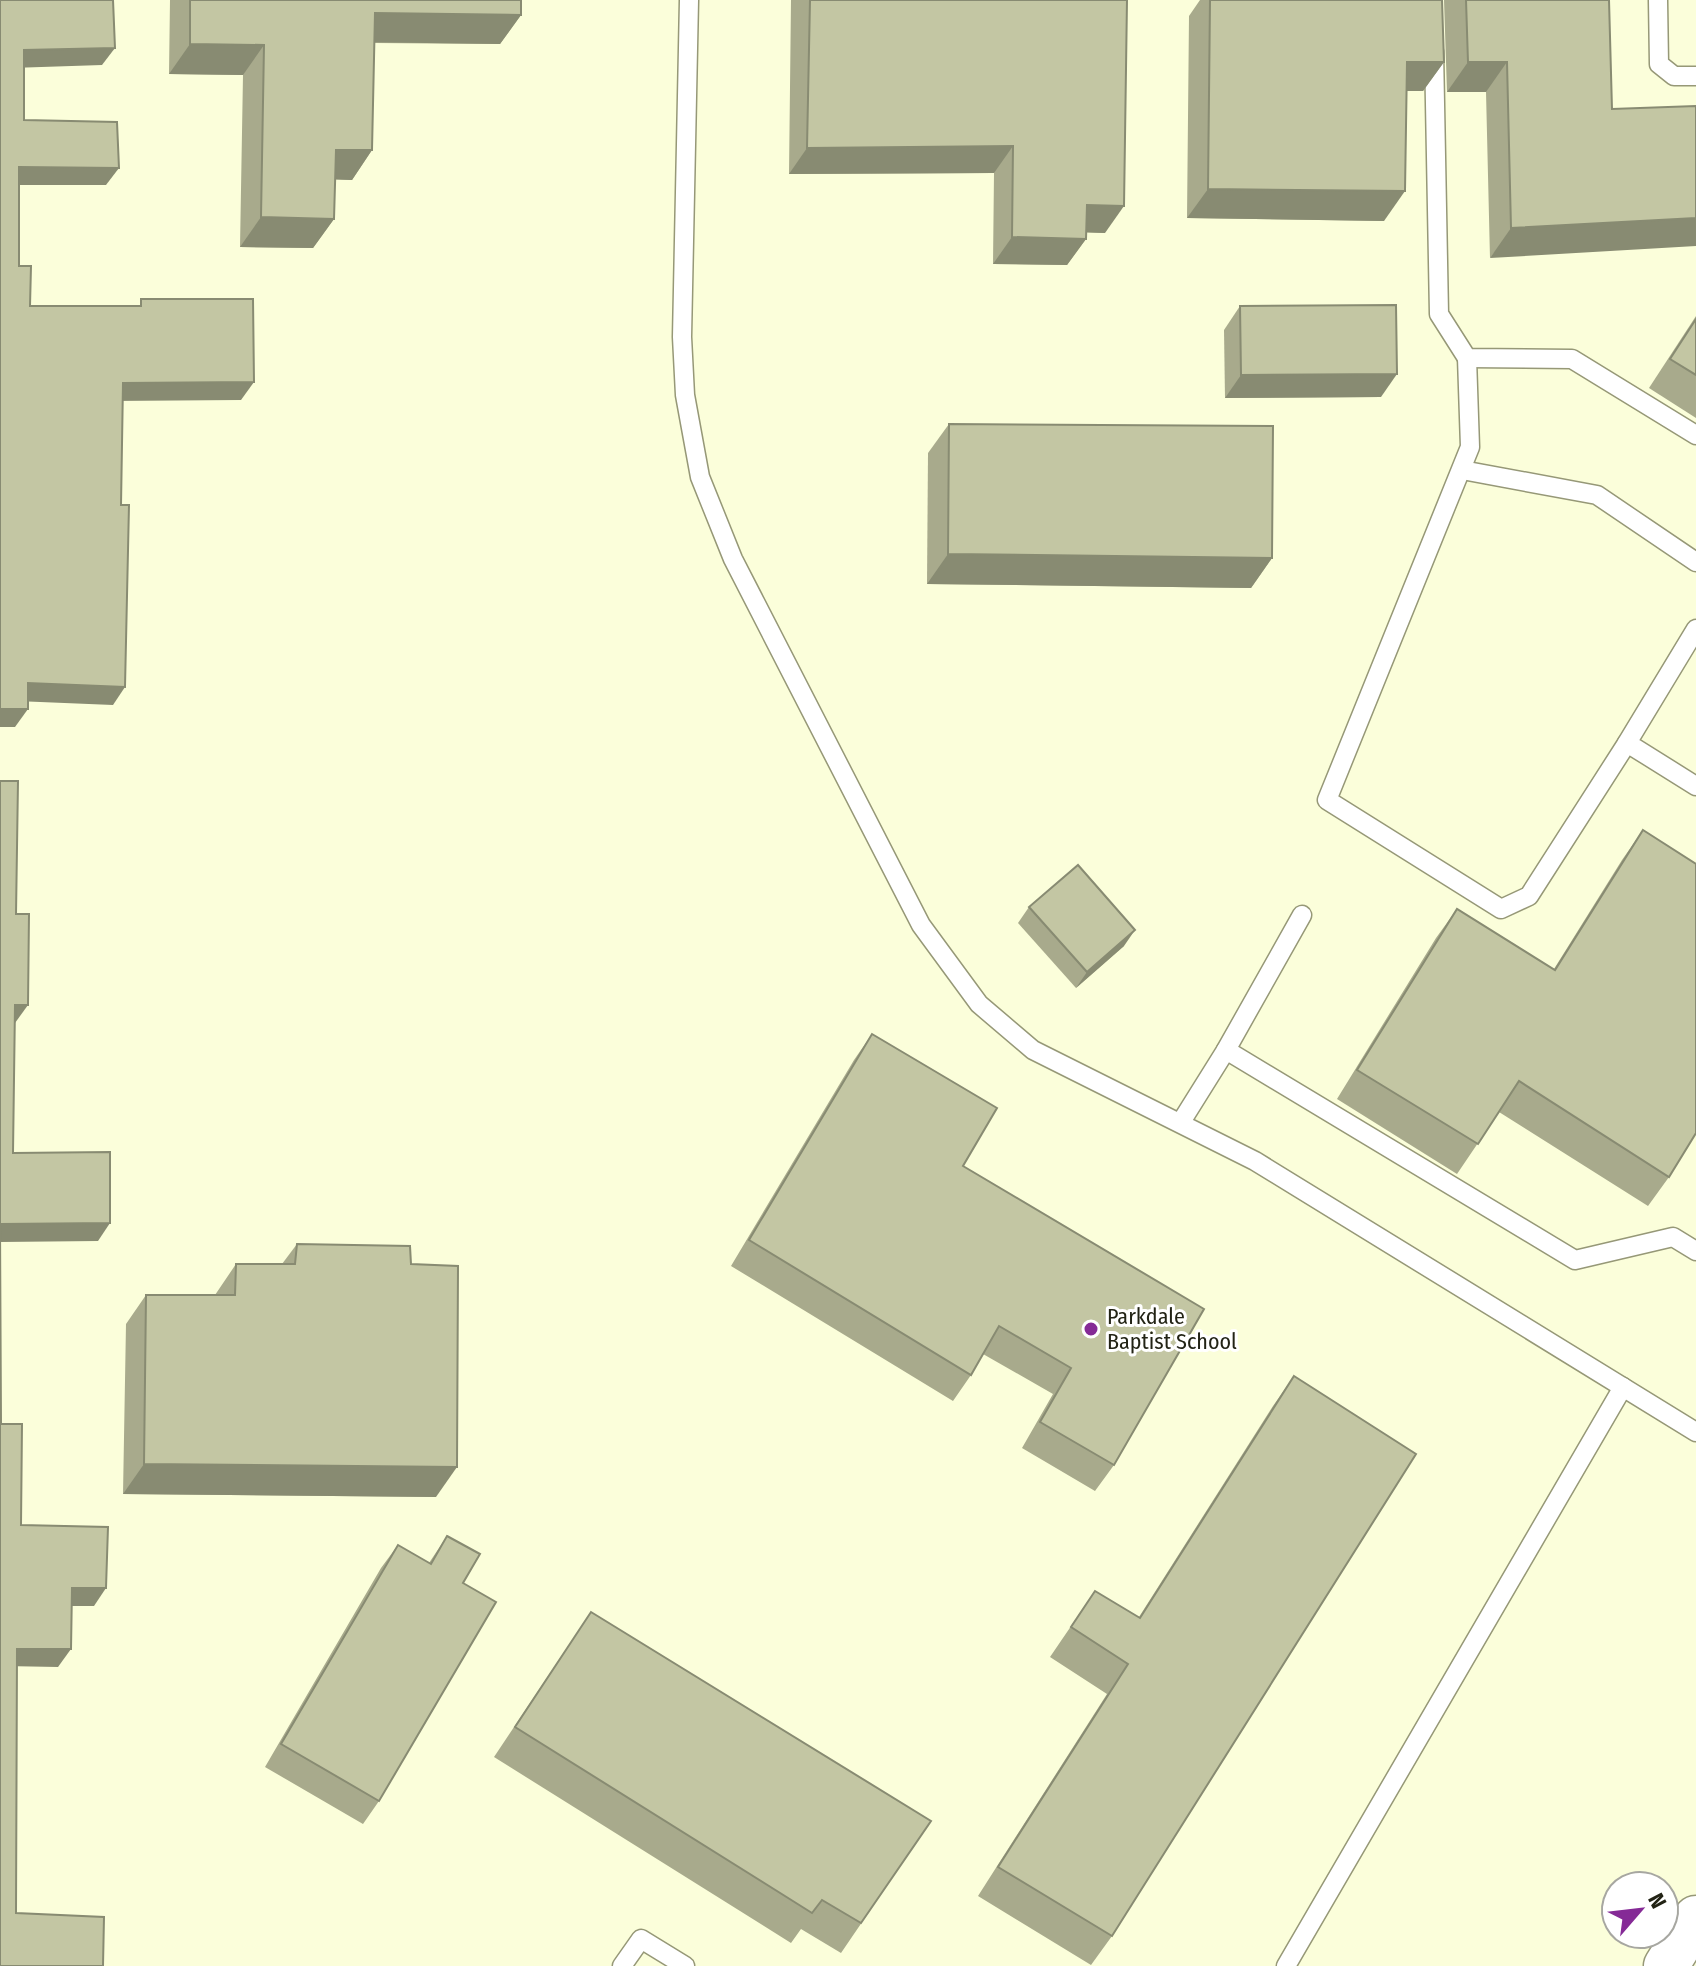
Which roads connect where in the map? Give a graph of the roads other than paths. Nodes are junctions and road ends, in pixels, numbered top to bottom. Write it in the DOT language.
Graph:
graph roads {
  1 [pos="689,0"];
  2 [pos="1658,0"];
  3 [pos="1433,31"];
  4 [pos="1696,76"];
  5 [pos="1467,358"];
  6 [pos="1696,435"];
  7 [pos="1462,470"];
  8 [pos="1696,562"];
  9 [pos="1696,629"];
  10 [pos="1627,743"];
  11 [pos="1696,786"];
  12 [pos="1302,915"];
  13 [pos="1226,1050"];
  14 [pos="1181,1122"];
  15 [pos="1696,1251"];
  16 [pos="1623,1387"];
  17 [pos="1696,1432"];
  18 [pos="1696,1918"];
  19 [pos="622,1966"];
  20 [pos="685,1966"];
  21 [pos="1286,1966"];
  22 [pos="1666,1966"];
  1 -- 14 [label="lane"];
  2 -- 4 [label="lane"];
  3 -- 5 [label="lane"];
  5 -- 6 [label="lane"];
  5 -- 7 [label="lane"];
  7 -- 8 [label="lane"];
  7 -- 10 [label="lane"];
  9 -- 10 [label="lane"];
  10 -- 11 [label="lane"];
  12 -- 13 [label="lane"];
  13 -- 14 [label="lane"];
  13 -- 15 [label="lane"];
  14 -- 16 [label="lane"];
  16 -- 17 [label="lane"];
  16 -- 21 [label="lane"];
  18 -- 22 [label="main road"];
  19 -- 20 [label="lane"];
}
